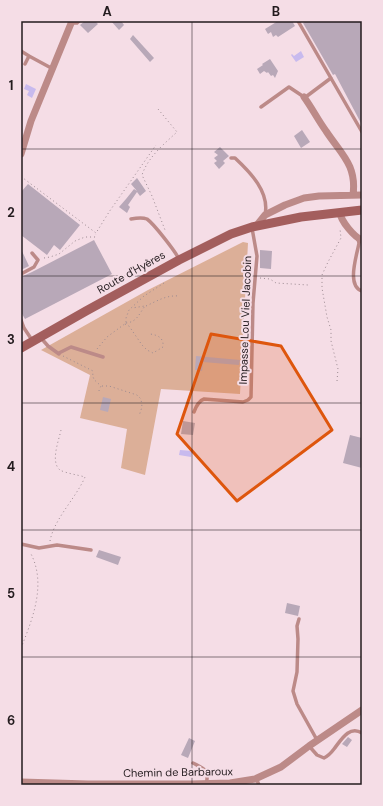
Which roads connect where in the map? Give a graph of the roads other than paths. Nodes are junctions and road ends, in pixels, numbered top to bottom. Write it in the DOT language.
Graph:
graph roads {
  1 [pos="298,21"];
  2 [pos="74,22"];
  3 [pos="21,50"];
  4 [pos="29,56"];
  5 [pos="25,64"];
  6 [pos="53,69"];
  7 [pos="331,78"];
  8 [pos="304,97"];
  9 [pos="261,107"];
  10 [pos="362,132"];
  11 [pos="21,154"];
  12 [pos="231,158"];
  13 [pos="353,195"];
  14 [pos="362,195"];
  15 [pos="362,210"];
  16 [pos="340,213"];
  17 [pos="265,214"];
  18 [pos="131,219"];
  19 [pos="254,226"];
  20 [pos="360,239"];
  21 [pos="32,253"];
  22 [pos="179,260"];
  23 [pos="21,274"];
  24 [pos="362,291"];
  25 [pos="21,320"];
  26 [pos="36,339"];
  27 [pos="21,348"];
  28 [pos="104,357"];
  29 [pos="194,412"];
  30 [pos="23,545"];
  31 [pos="91,550"];
  32 [pos="299,620"];
  33 [pos="362,710"];
  34 [pos="362,733"];
  35 [pos="317,740"];
  36 [pos="309,746"];
  37 [pos="193,763"];
  38 [pos="21,782"];
  39 [pos="258,782"];
  40 [pos="88,784"];
  41 [pos="206,784"];
  1 -- 7 [label="lane"];
  2 -- 6 [label="street"];
  3 -- 4 [label="lane"];
  4 -- 5 [label="lane"];
  4 -- 6 [label="lane"];
  6 -- 11 [label="street"];
  7 -- 8 [label="lane"];
  7 -- 10 [label="lane"];
  8 -- 9 [label="lane"];
  8 -- 13 [label="street"];
  12 -- 17 [label="lane"];
  13 -- 14 [label="street"];
  13 -- 17 [label="street"];
  15 -- 16 [label="main road, Route d'Hyères"];
  16 -- 19 [label="main road, Route d'Hyères"];
  16 -- 20 [label="street"];
  17 -- 19 [label="street"];
  18 -- 22 [label="lane"];
  19 -- 22 [label="main road, Route d'Hyères"];
  19 -- 29 [label="lane, Impasse Lou Viel Jacobin"];
  20 -- 24 [label="lane"];
  21 -- 23 [label="lane"];
  22 -- 26 [label="main road, Route d'Hyères"];
  25 -- 26 [label="lane"];
  26 -- 27 [label="main road, Route d'Hyères"];
  26 -- 28 [label="lane"];
  30 -- 31 [label="lane"];
  32 -- 35 [label="lane"];
  33 -- 35 [label="street, Chemin de Barbaroux"];
  34 -- 36 [label="lane"];
  35 -- 36 [label="street, Chemin de Barbaroux"];
  36 -- 39 [label="street, Chemin de Barbaroux"];
  37 -- 41 [label="lane"];
  38 -- 40 [label="street, Chemin de Barbaroux"];
  39 -- 41 [label="street, Chemin de Barbaroux"];
  40 -- 41 [label="street, Chemin de Barbaroux"];
}
